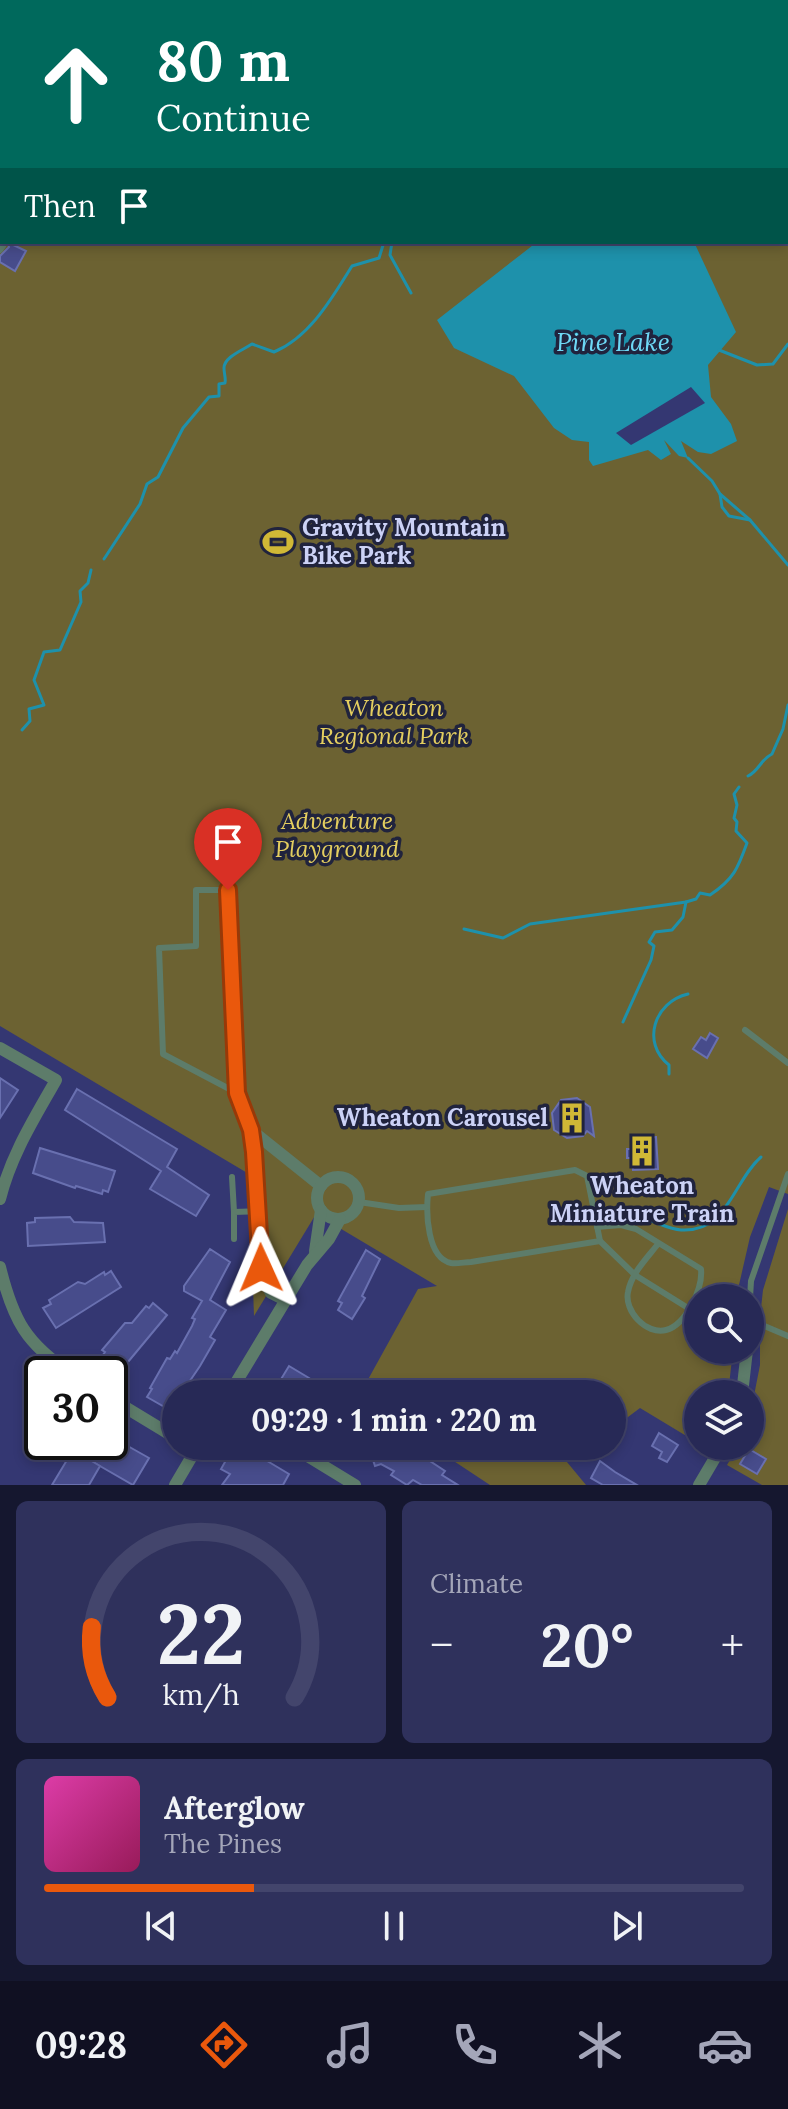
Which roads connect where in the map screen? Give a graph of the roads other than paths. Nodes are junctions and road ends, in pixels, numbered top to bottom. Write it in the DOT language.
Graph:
graph roads {
  1 [pos="745,1030"];
  2 [pos="0,1048"];
  3 [pos="788,1063"];
  4 [pos="237,1093"];
  5 [pos="251,1130"];
  6 [pos="788,1174"];
  7 [pos="232,1177"];
  8 [pos="321,1186"];
  9 [pos="0,1199"];
  10 [pos="359,1202"];
  11 [pos="427,1207"];
  12 [pos="321,1210"];
  13 [pos="260,1211"];
  14 [pos="234,1212"];
  15 [pos="340,1219"];
  16 [pos="597,1227"];
  17 [pos="234,1239"];
  18 [pos="600,1241"];
  19 [pos="658,1244"];
  20 [pos="315,1251"];
  21 [pos="0,1267"];
  22 [pos="635,1275"];
  23 [pos="700,1284"];
  24 [pos="751,1284"];
  25 [pos="3,1291"];
  26 [pos="285,1300"];
  27 [pos="684,1306"];
  28 [pos="684,1313"];
  29 [pos="764,1326"];
  30 [pos="788,1336"];
  31 [pos="48,1356"];
  32 [pos="237,1380"];
  33 [pos="128,1409"];
  34 [pos="162,1430"];
  35 [pos="188,1460"];
  36 [pos="314,1460"];
  37 [pos="714,1460"];
  38 [pos="175,1485"];
  39 [pos="355,1485"];
  40 [pos="699,1485"];
  1 -- 3 [label="lane"];
  2 -- 9 [label="street"];
  4 -- 4 [label="lane"];
  4 -- 5 [label="lane"];
  5 -- 8 [label="street"];
  5 -- 13 [label="street"];
  6 -- 24 [label="lane"];
  7 -- 14 [label="lane"];
  8 -- 10 [label="street"];
  8 -- 12 [label="street"];
  10 -- 11 [label="lane"];
  10 -- 15 [label="street"];
  11 -- 16 [label="lane"];
  11 -- 18 [label="lane"];
  12 -- 15 [label="street"];
  12 -- 20 [label="street"];
  13 -- 14 [label="lane"];
  13 -- 26 [label="street"];
  14 -- 17 [label="lane"];
  15 -- 20 [label="street"];
  16 -- 18 [label="lane"];
  16 -- 19 [label="lane"];
  18 -- 22 [label="lane"];
  19 -- 22 [label="lane"];
  19 -- 23 [label="lane"];
  20 -- 26 [label="street"];
  21 -- 25 [label="street"];
  22 -- 27 [label="lane"];
  22 -- 28 [label="lane"];
  25 -- 31 [label="street"];
  26 -- 32 [label="street"];
  29 -- 30 [label="lane"];
  33 -- 34 [label="street"];
  35 -- 38 [label="street"];
  36 -- 39 [label="street"];
  37 -- 40 [label="street"];
}
